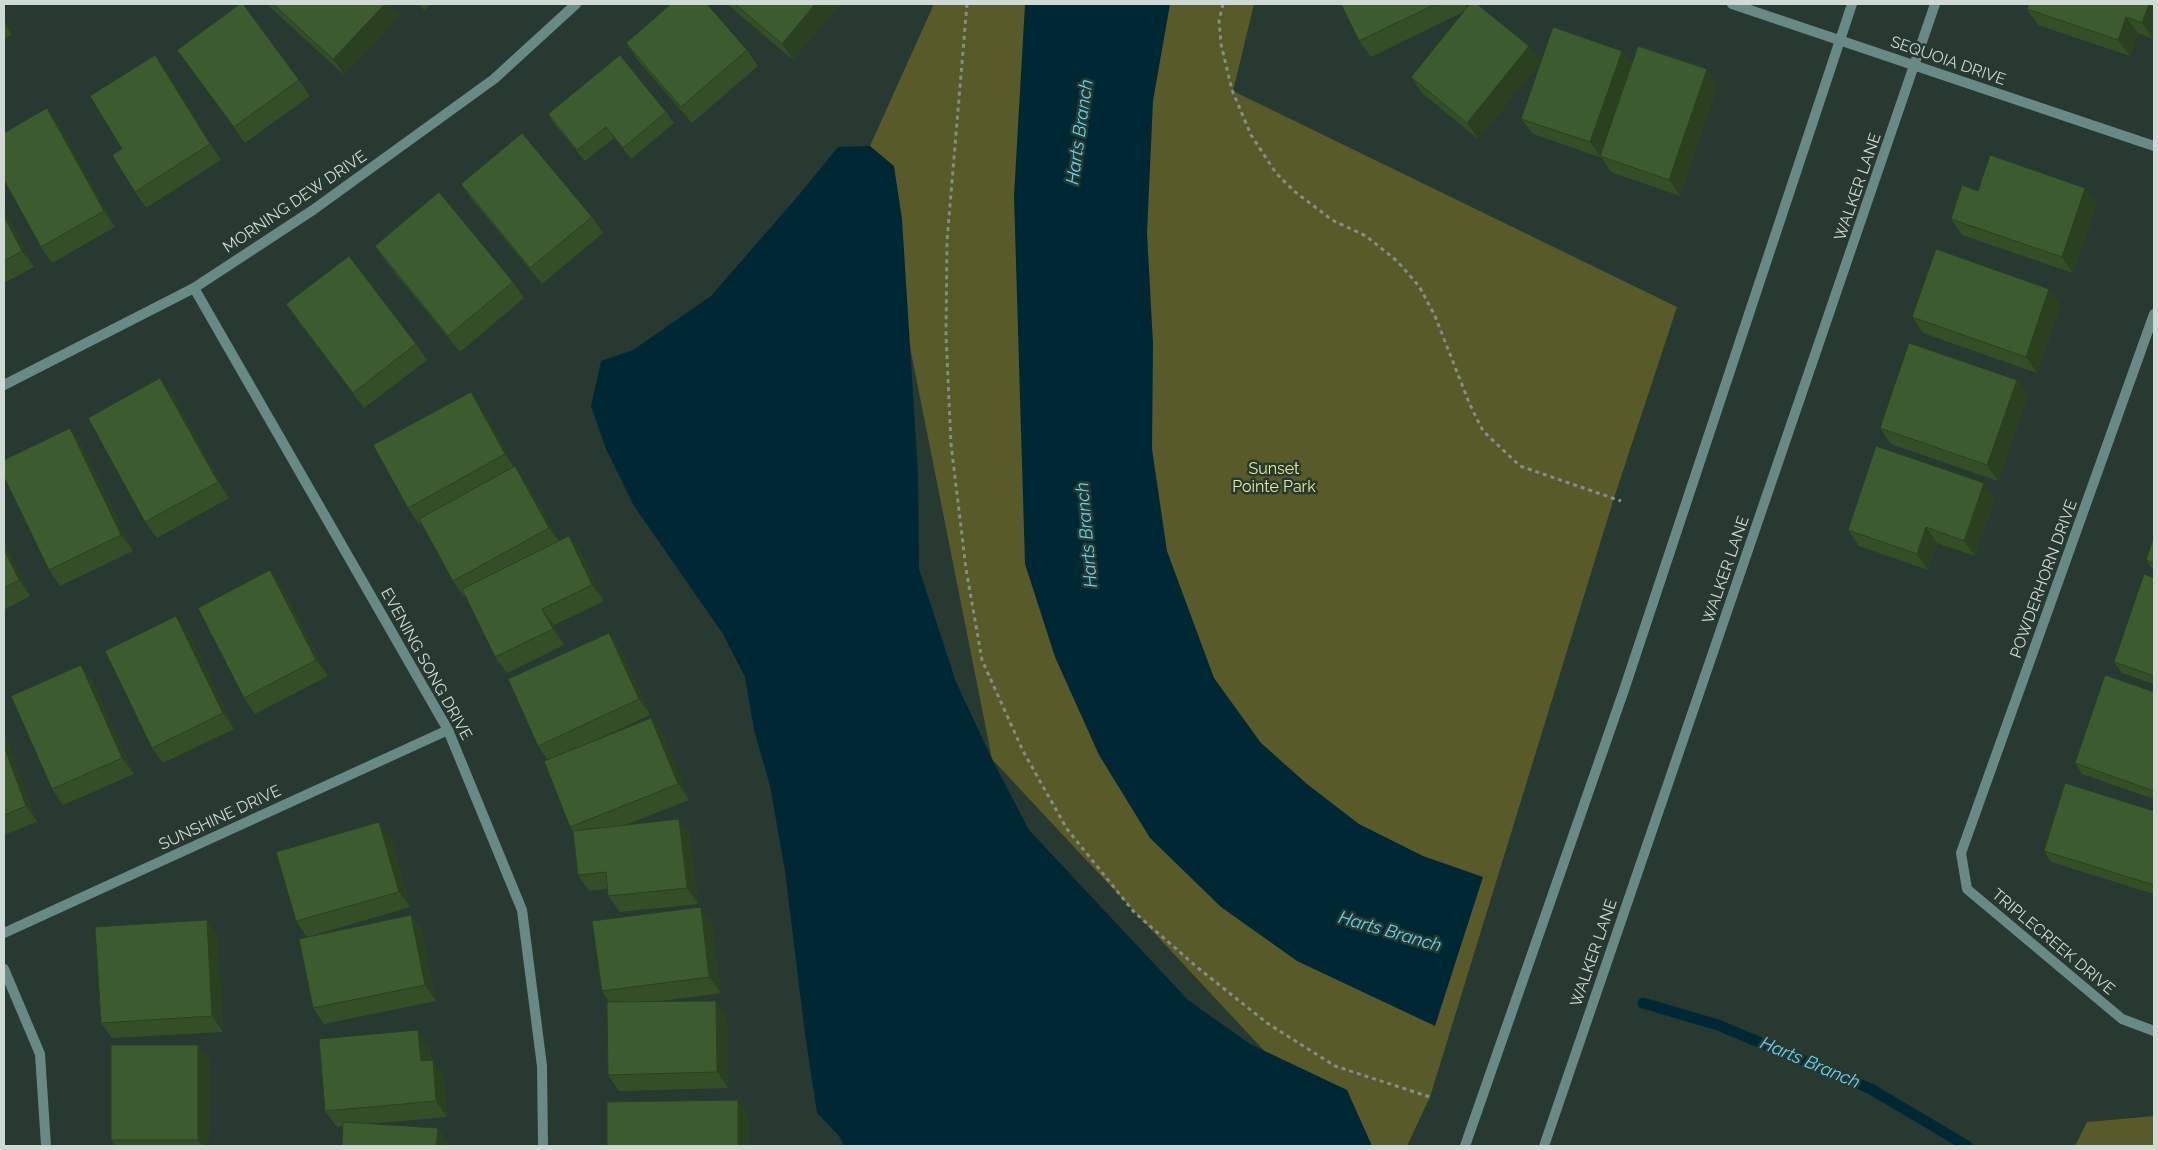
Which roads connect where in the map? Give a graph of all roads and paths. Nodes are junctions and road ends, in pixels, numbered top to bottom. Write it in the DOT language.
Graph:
graph roads {
  1 [pos="576,4"];
  2 [pos="967,4"];
  3 [pos="1223,4"];
  4 [pos="1732,4"];
  5 [pos="1852,4"];
  6 [pos="1935,4"];
  7 [pos="1840,40"];
  8 [pos="1915,65"];
  9 [pos="2154,146"];
  10 [pos="194,288"];
  11 [pos="2154,314"];
  12 [pos="4,385"];
  13 [pos="1621,501"];
  14 [pos="448,730"];
  15 [pos="1961,854"];
  16 [pos="4,933"];
  17 [pos="4,969"];
  18 [pos="2154,1031"];
  19 [pos="1430,1097"];
  20 [pos="46,1146"];
  21 [pos="543,1146"];
  22 [pos="1465,1146"];
  23 [pos="1544,1146"];
  1 -- 10 [label="street, MORNING DEW DRIVE"];
  2 -- 19 [label="path"];
  3 -- 13 [label="path"];
  4 -- 7 [label="street, SEQUOIA DRIVE"];
  5 -- 7 [label="street"];
  6 -- 8 [label="street, WALKER LANE"];
  7 -- 8 [label="street, SEQUOIA DRIVE"];
  7 -- 22 [label="street"];
  8 -- 9 [label="street, SEQUOIA DRIVE"];
  8 -- 23 [label="street, WALKER LANE"];
  10 -- 12 [label="street, MORNING DEW DRIVE"];
  10 -- 14 [label="street, EVENING SONG DRIVE"];
  11 -- 15 [label="street, POWDERHORN DRIVE"];
  14 -- 16 [label="street, SUNSHINE DRIVE"];
  14 -- 21 [label="street, EVENING SONG DRIVE"];
  15 -- 18 [label="street, TRIPLECREEK DRIVE"];
  17 -- 20 [label="street"];
}
